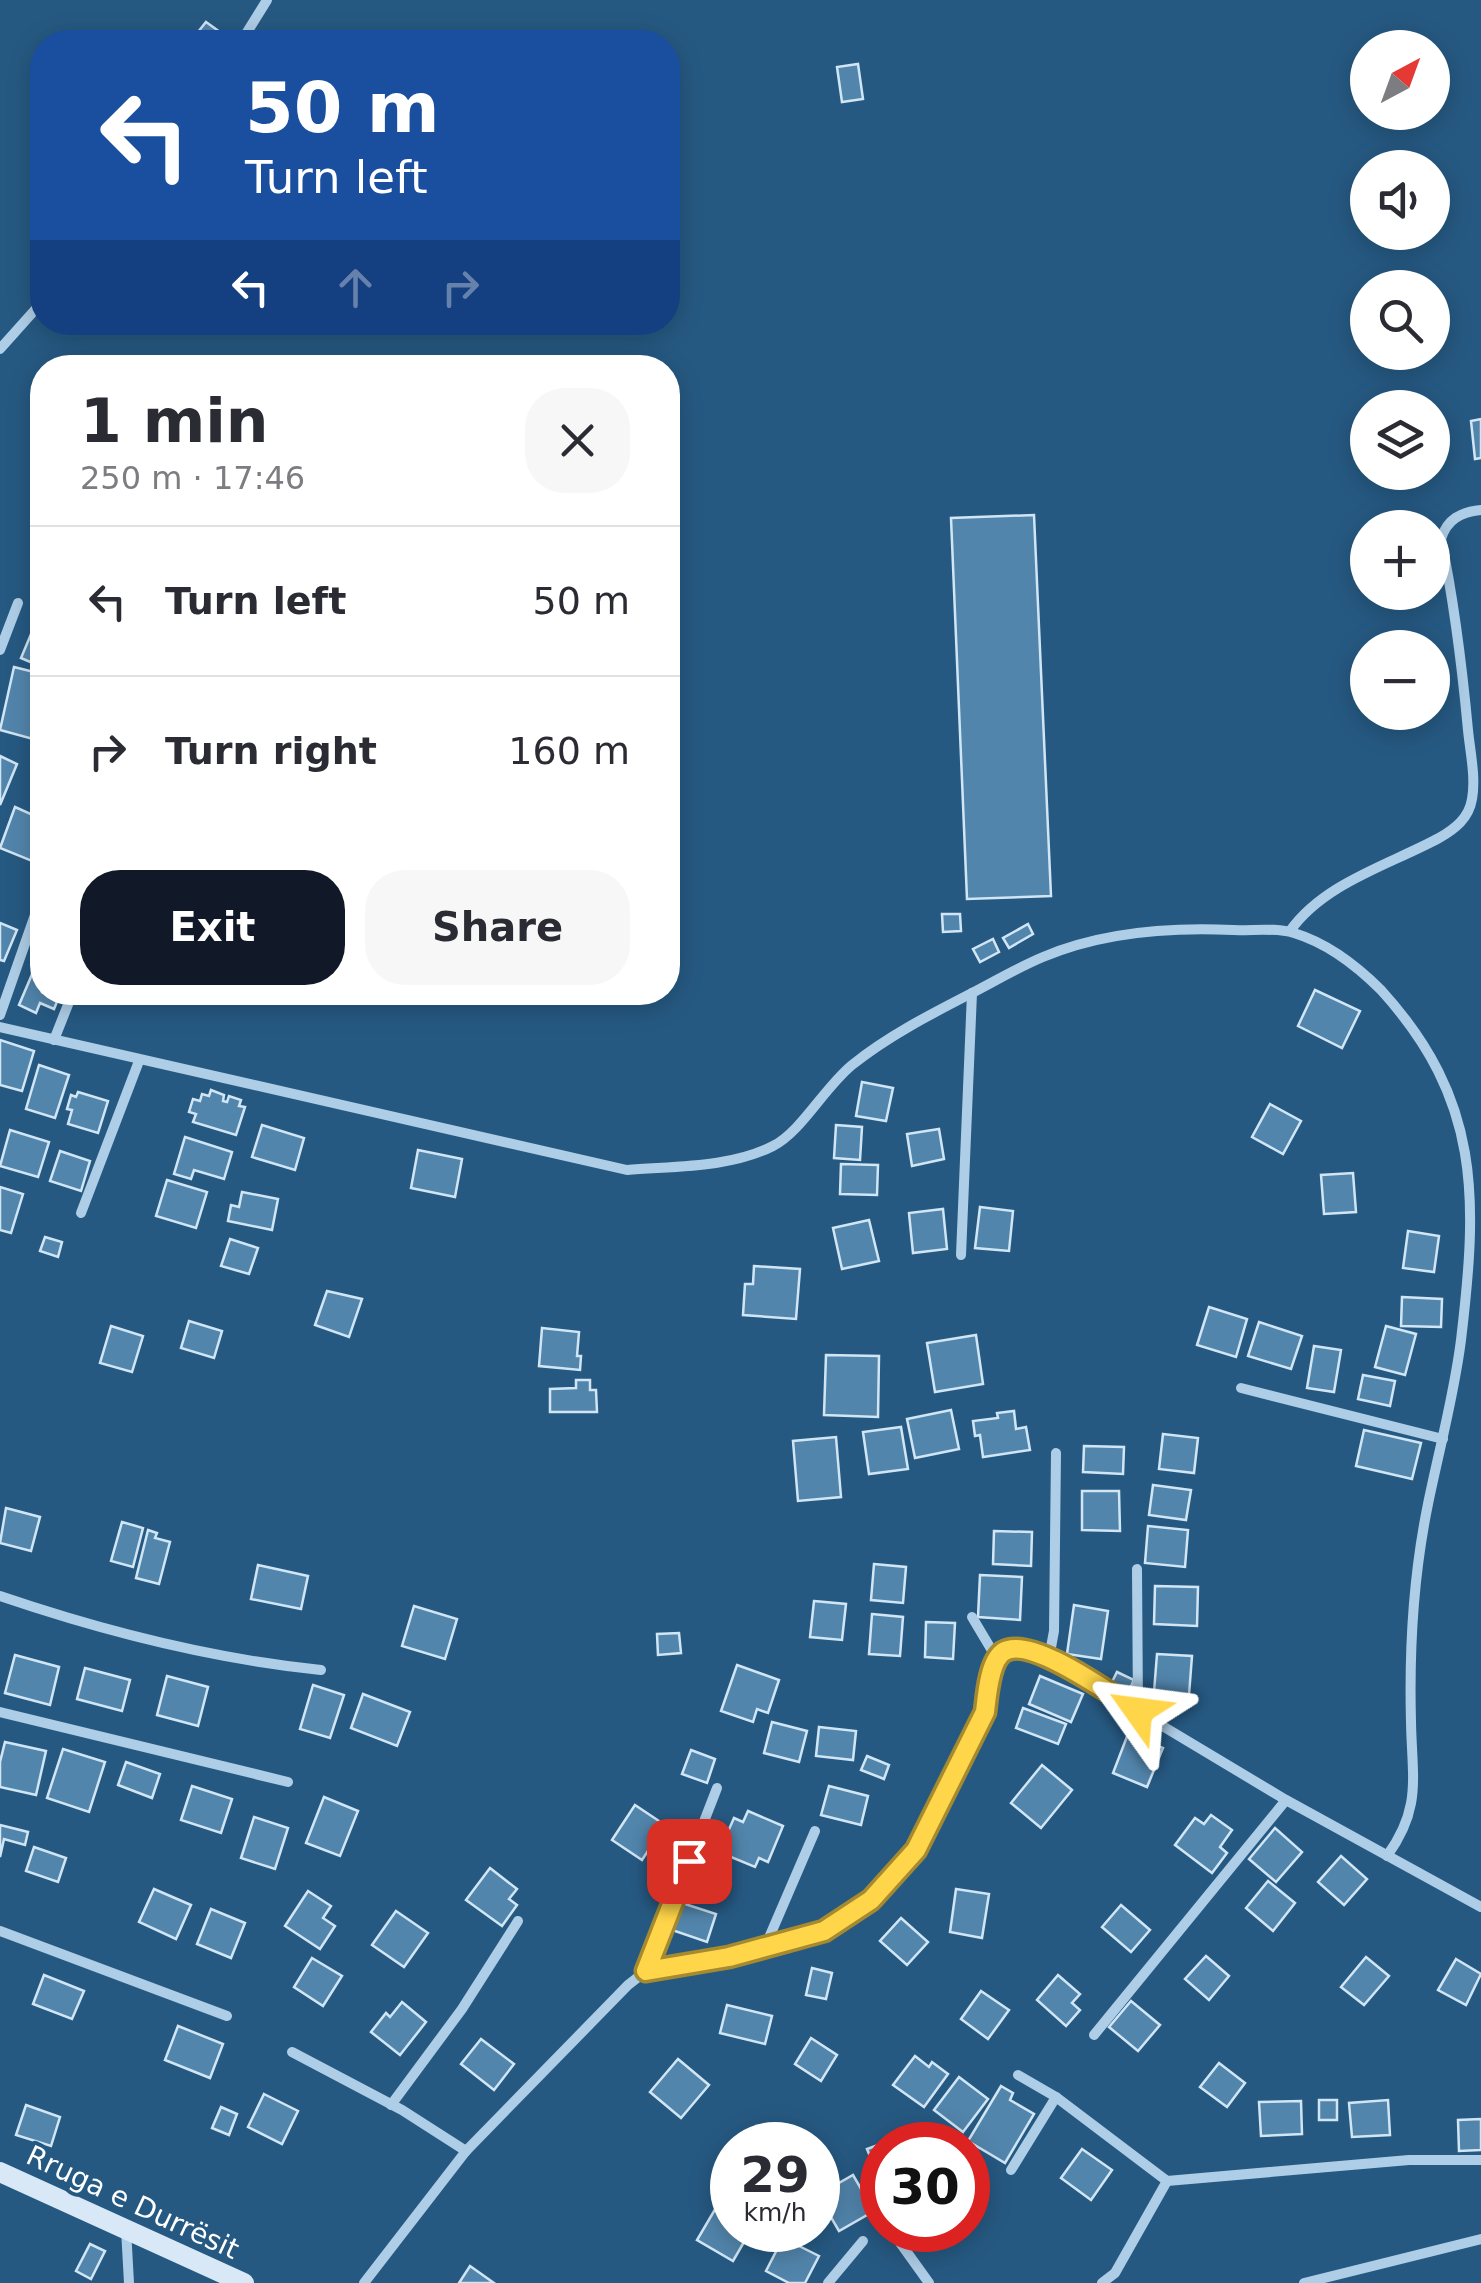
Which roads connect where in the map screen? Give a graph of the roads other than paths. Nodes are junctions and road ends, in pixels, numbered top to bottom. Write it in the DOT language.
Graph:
graph roads {
  1 [pos="267,0"];
  2 [pos="248,30"];
  3 [pos="30,316"];
  4 [pos="0,350"];
  5 [pos="1481,510"];
  6 [pos="18,603"];
  7 [pos="0,650"];
  8 [pos="30,929"];
  9 [pos="1290,932"];
  10 [pos="972,993"];
  11 [pos="68,1005"];
  12 [pos="0,1014"];
  13 [pos="0,1027"];
  14 [pos="54,1040"];
  15 [pos="139,1060"];
  16 [pos="80,1213"];
  17 [pos="961,1255"];
  18 [pos="1241,1388"];
  19 [pos="1442,1438"];
  20 [pos="1056,1452"];
  21 [pos="1138,1569"];
  22 [pos="0,1596"];
  23 [pos="972,1617"];
  24 [pos="1050,1658"];
  25 [pos="997,1659"];
  26 [pos="322,1670"];
  27 [pos="1138,1711"];
  28 [pos="0,1712"];
  29 [pos="288,1782"];
  30 [pos="717,1788"];
  31 [pos="1286,1800"];
  32 [pos="815,1831"];
  33 [pos="1387,1856"];
  34 [pos="1481,1907"];
  35 [pos="518,1921"];
  36 [pos="0,1931"];
  37 [pos="765,1947"];
  38 [pos="646,1971"];
  39 [pos="227,2016"];
  40 [pos="1094,2035"];
  41 [pos="292,2052"];
  42 [pos="1018,2076"];
  43 [pos="1056,2097"];
  44 [pos="391,2104"];
  45 [pos="466,2150"];
  46 [pos="1481,2160"];
  47 [pos="1011,2170"];
  48 [pos="0,2172"];
  49 [pos="1167,2181"];
  50 [pos="126,2229"];
  51 [pos="1481,2239"];
  52 [pos="860,2243"];
  53 [pos="907,2252"];
  54 [pos="128,2283"];
  55 [pos="244,2283"];
  56 [pos="364,2283"];
  57 [pos="828,2283"];
  58 [pos="929,2283"];
  59 [pos="1102,2283"];
  60 [pos="1304,2283"];
  1 -- 2 [label="street"];
  3 -- 4 [label="street"];
  5 -- 9 [label="street"];
  6 -- 7 [label="street"];
  8 -- 12 [label="street"];
  9 -- 10 [label="street"];
  9 -- 19 [label="street"];
  10 -- 15 [label="street"];
  10 -- 17 [label="street"];
  11 -- 14 [label="street"];
  13 -- 14 [label="street"];
  14 -- 15 [label="street"];
  15 -- 16 [label="street"];
  18 -- 19 [label="street"];
  19 -- 33 [label="street"];
  20 -- 24 [label="street"];
  21 -- 27 [label="street"];
  22 -- 26 [label="street"];
  23 -- 25 [label="street"];
  24 -- 25 [label="street"];
  24 -- 27 [label="street"];
  25 -- 37 [label="street"];
  27 -- 31 [label="street"];
  28 -- 29 [label="street"];
  30 -- 38 [label="street"];
  31 -- 33 [label="street"];
  31 -- 40 [label="street"];
  32 -- 37 [label="street"];
  33 -- 34 [label="street"];
  35 -- 44 [label="street"];
  36 -- 39 [label="street"];
  37 -- 38 [label="street"];
  38 -- 45 [label="street"];
  41 -- 44 [label="street"];
  42 -- 43 [label="street"];
  43 -- 47 [label="street"];
  43 -- 49 [label="street"];
  44 -- 45 [label="street"];
  45 -- 56 [label="street"];
  46 -- 49 [label="street"];
  48 -- 50 [label="main road, Rruga e Durrësit"];
  49 -- 59 [label="street"];
  50 -- 54 [label="street"];
  50 -- 55 [label="main road, Rruga e Durrësit"];
  51 -- 60 [label="street"];
  52 -- 57 [label="street"];
  53 -- 58 [label="street"];
}
